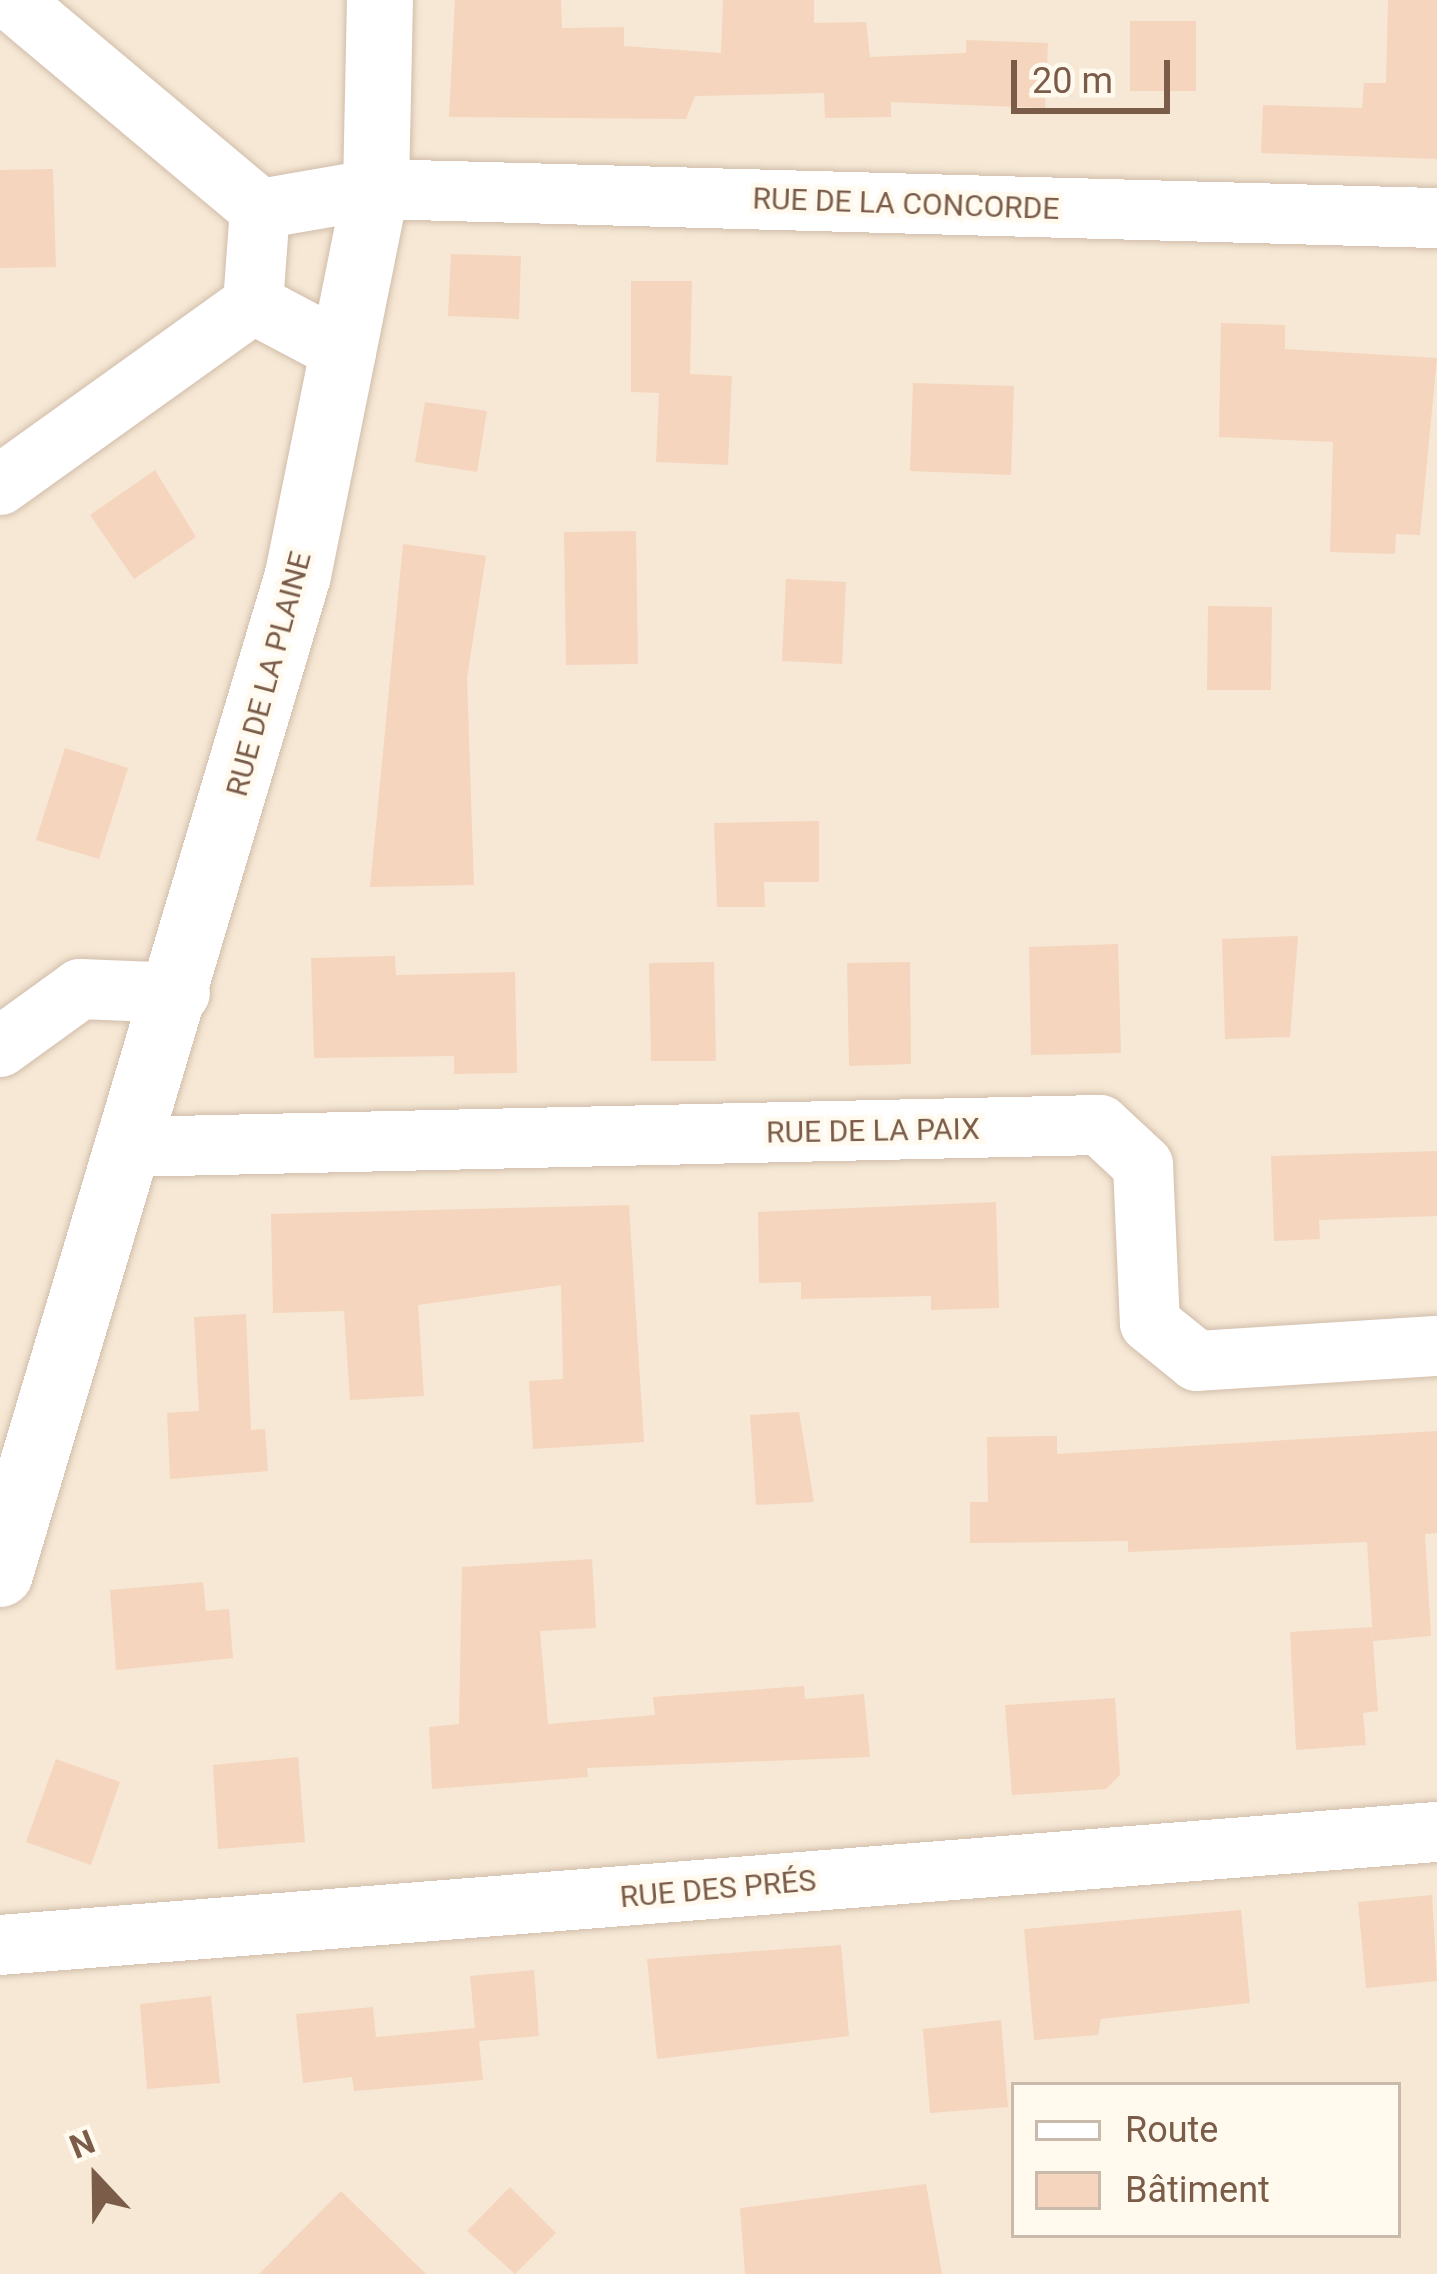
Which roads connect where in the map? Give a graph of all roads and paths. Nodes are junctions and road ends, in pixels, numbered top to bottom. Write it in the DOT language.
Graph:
graph roads {
  1 [pos="11,0"];
  2 [pos="380,0"];
  3 [pos="376,189"];
  4 [pos="260,209"];
  5 [pos="1437,218"];
  6 [pos="253,304"];
  7 [pos="346,353"];
  8 [pos="0,485"];
  9 [pos="180,993"];
  10 [pos="0,1047"];
  11 [pos="129,1148"];
  12 [pos="1437,1346"];
  13 [pos="0,1574"];
  14 [pos="1437,1832"];
  15 [pos="0,1946"];
  1 -- 4 [label="street"];
  2 -- 3 [label="street, RUE DE LA PLAINE"];
  3 -- 4 [label="street"];
  3 -- 5 [label="street, RUE DE LA CONCORDE"];
  3 -- 7 [label="street, RUE DE LA PLAINE"];
  4 -- 6 [label="street"];
  6 -- 7 [label="street"];
  6 -- 8 [label="street"];
  7 -- 9 [label="street, RUE DE LA PLAINE"];
  9 -- 10 [label="street"];
  9 -- 11 [label="street, RUE DE LA PLAINE"];
  11 -- 12 [label="street, RUE DE LA PAIX"];
  11 -- 13 [label="street, RUE DE LA PLAINE"];
  14 -- 15 [label="street, RUE DES PRÉS"];
}
